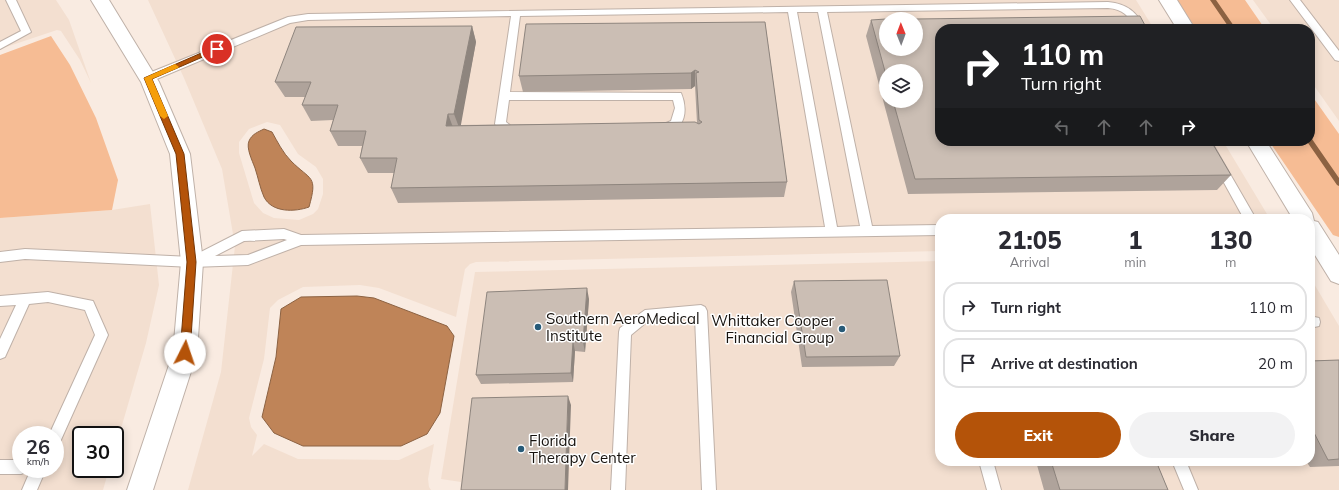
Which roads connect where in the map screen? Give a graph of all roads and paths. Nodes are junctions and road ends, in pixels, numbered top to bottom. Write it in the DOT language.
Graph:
graph roads {
  1 [pos="12,0"];
  2 [pos="100,0"];
  3 [pos="1168,0"];
  4 [pos="1295,0"];
  5 [pos="822,8"];
  6 [pos="792,9"];
  7 [pos="516,13"];
  8 [pos="1138,24"];
  9 [pos="1183,24"];
  10 [pos="1313,24"];
  11 [pos="1315,26"];
  12 [pos="0,46"];
  13 [pos="1339,58"];
  14 [pos="148,78"];
  15 [pos="504,96"];
  16 [pos="649,129"];
  17 [pos="525,130"];
  18 [pos="1209,146"];
  19 [pos="1259,146"];
  20 [pos="1247,214"];
  21 [pos="1301,214"];
  22 [pos="935,230"];
  23 [pos="832,231"];
  24 [pos="867,231"];
  25 [pos="1315,236"];
  26 [pos="301,240"];
  27 [pos="0,257"];
  28 [pos="192,262"];
  29 [pos="1338,271"];
  30 [pos="25,299"];
  31 [pos="0,301"];
  32 [pos="0,353"];
  33 [pos="60,426"];
  34 [pos="987,466"];
  35 [pos="1181,466"];
  36 [pos="0,467"];
  37 [pos="12,467"];
  38 [pos="35,478"];
  39 [pos="29,490"];
  40 [pos="140,490"];
  41 [pos="618,490"];
  42 [pos="709,490"];
  43 [pos="994,490"];
  44 [pos="1191,490"];
  1 -- 12 [label="lane"];
  2 -- 14 [label="street"];
  3 -- 9 [label="street"];
  4 -- 10 [label="lane"];
  5 -- 6 [label="lane"];
  5 -- 8 [label="lane"];
  5 -- 24 [label="lane"];
  6 -- 7 [label="lane"];
  6 -- 23 [label="lane"];
  7 -- 14 [label="lane"];
  7 -- 15 [label="lane"];
  11 -- 13 [label="lane"];
  14 -- 28 [label="street"];
  15 -- 16 [label="lane"];
  15 -- 17 [label="lane"];
  18 -- 20 [label="lane"];
  19 -- 21 [label="street"];
  22 -- 24 [label="lane"];
  23 -- 24 [label="lane"];
  23 -- 26 [label="lane"];
  25 -- 29 [label="street"];
  26 -- 28 [label="lane"];
  26 -- 28 [label="lane"];
  27 -- 28 [label="lane"];
  28 -- 40 [label="street"];
  30 -- 31 [label="lane"];
  30 -- 32 [label="lane"];
  30 -- 33 [label="lane"];
  34 -- 43 [label="lane"];
  35 -- 44 [label="lane"];
  36 -- 37 [label="lane"];
  38 -- 39 [label="lane"];
  41 -- 42 [label="lane"];
}
